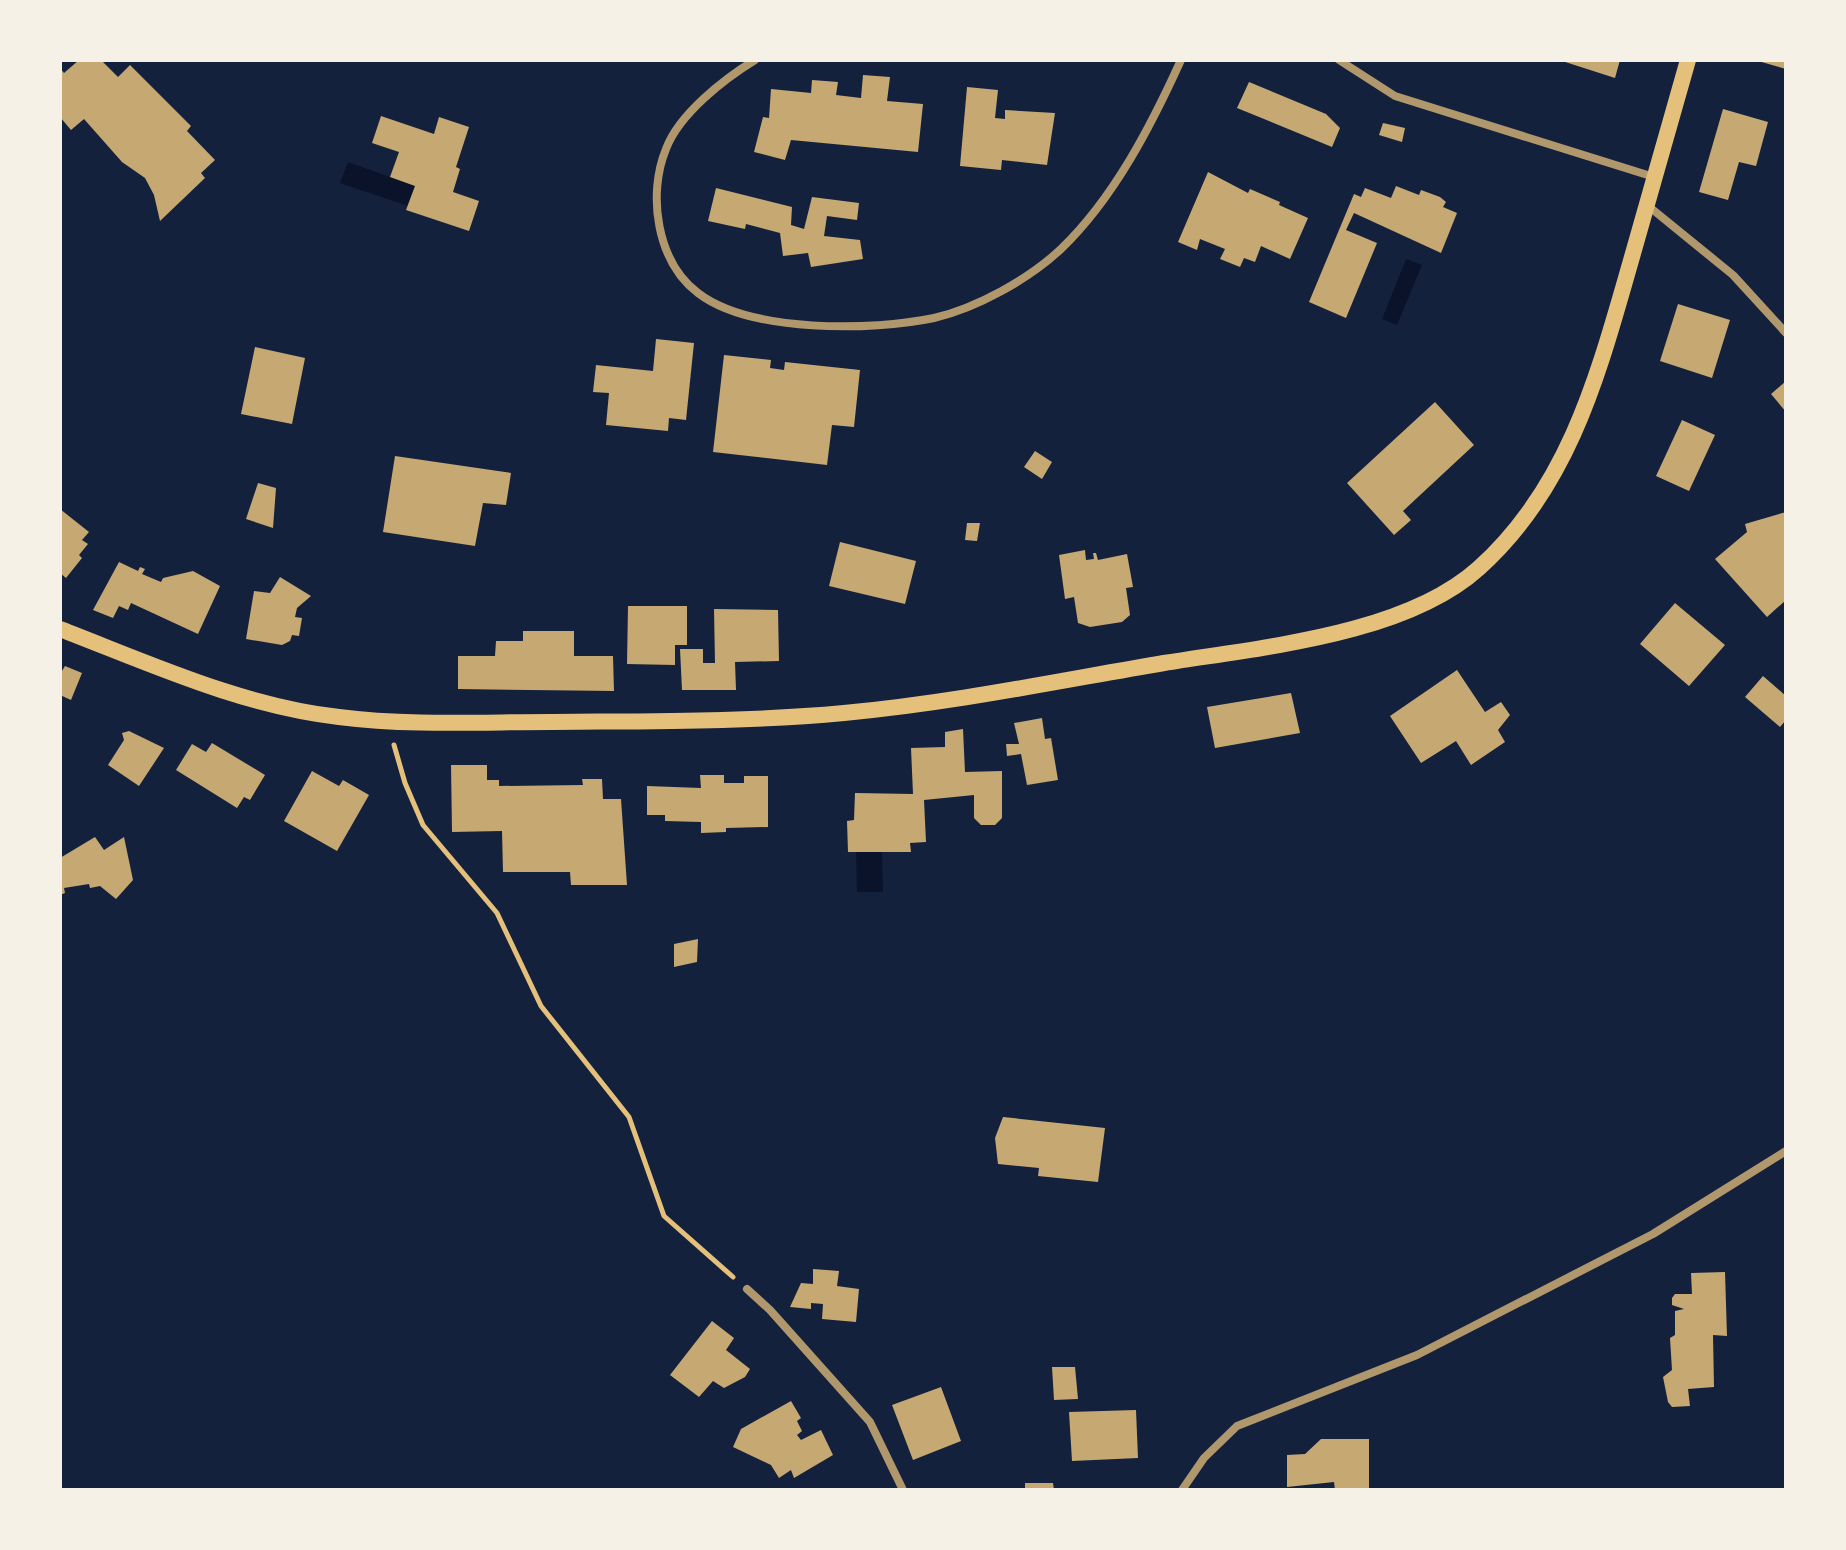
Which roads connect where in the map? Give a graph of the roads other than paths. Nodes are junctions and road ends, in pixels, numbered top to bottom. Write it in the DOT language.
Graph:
graph roads {
  1 [pos="755,60"];
  2 [pos="1181,60"];
  3 [pos="1339,60"];
  4 [pos="1688,60"];
  5 [pos="1655,177"];
  6 [pos="1647,205"];
  7 [pos="1786,333"];
  8 [pos="60,629"];
  9 [pos="1786,1151"];
  10 [pos="747,1289"];
  11 [pos="903,1490"];
  12 [pos="1182,1490"];
  1 -- 2 [label="street"];
  3 -- 5 [label="street"];
  4 -- 5 [label="main road"];
  5 -- 6 [label="main road"];
  6 -- 7 [label="street"];
  6 -- 8 [label="main road"];
  9 -- 12 [label="street"];
  10 -- 11 [label="street"];
}
